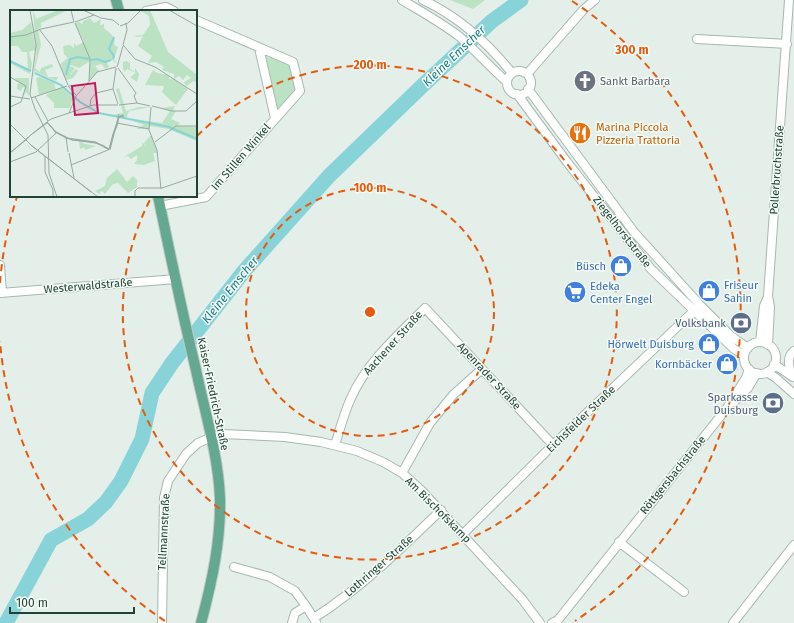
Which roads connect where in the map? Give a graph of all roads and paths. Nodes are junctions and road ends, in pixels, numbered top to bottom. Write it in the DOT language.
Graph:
graph roads {
  1 [pos="116,0"];
  2 [pos="402,0"];
  3 [pos="423,0"];
  4 [pos="595,0"];
  5 [pos="790,0"];
  6 [pos="119,10"];
  7 [pos="151,10"];
  8 [pos="172,10"];
  9 [pos="197,20"];
  10 [pos="697,39"];
  11 [pos="787,44"];
  12 [pos="259,48"];
  13 [pos="512,73"];
  14 [pos="527,74"];
  15 [pos="507,82"];
  16 [pos="528,89"];
  17 [pos="517,94"];
  18 [pos="275,118"];
  19 [pos="158,197"];
  20 [pos="160,206"];
  21 [pos="0,265"];
  22 [pos="176,279"];
  23 [pos="1,293"];
  24 [pos="768,296"];
  25 [pos="425,308"];
  26 [pos="697,308"];
  27 [pos="760,342"];
  28 [pos="768,345"];
  29 [pos="746,351"];
  30 [pos="792,352"];
  31 [pos="774,364"];
  32 [pos="482,369"];
  33 [pos="749,369"];
  34 [pos="767,372"];
  35 [pos="757,373"];
  36 [pos="793,377"];
  37 [pos="794,394"];
  38 [pos="728,408"];
  39 [pos="212,437"];
  40 [pos="335,445"];
  41 [pos="553,445"];
  42 [pos="402,473"];
  43 [pos="441,510"];
  44 [pos="463,534"];
  45 [pos="619,542"];
  46 [pos="794,545"];
  47 [pos="234,567"];
  48 [pos="684,592"];
  49 [pos="306,606"];
  50 [pos="315,621"];
  51 [pos="162,623"];
  52 [pos="202,623"];
  53 [pos="292,623"];
  54 [pos="540,623"];
  55 [pos="552,623"];
  56 [pos="733,623"];
  1 -- 6 [label="main road"];
  2 -- 15 [label="street, Ziegelhorststraße"];
  3 -- 13 [label="street"];
  4 -- 14 [label="street"];
  5 -- 11 [label="street, Pollerbruchstraße"];
  7 -- 8 [label="street"];
  9 -- 12 [label="street, Im Stillen Winkel"];
  10 -- 11 [label="street"];
  11 -- 24 [label="street, Pollerbruchstraße"];
  12 -- 18 [label="street, Im Stillen Winkel"];
  12 -- 18 [label="street, Im Stillen Winkel"];
  13 -- 14 [label="street"];
  13 -- 15 [label="street"];
  14 -- 16 [label="street"];
  15 -- 17 [label="street, Ziegelhorststraße"];
  16 -- 17 [label="street"];
  16 -- 26 [label="street, Ziegelhorststraße"];
  17 -- 26 [label="street, Ziegelhorststraße"];
  18 -- 20 [label="street, Im Stillen Winkel"];
  19 -- 20 [label="main road, Kaiser-Friedrich-Straße"];
  20 -- 22 [label="main road, Kaiser-Friedrich-Straße"];
  21 -- 23 [label="street"];
  22 -- 23 [label="street, Westerwaldstraße"];
  22 -- 39 [label="main road, Kaiser-Friedrich-Straße"];
  24 -- 27 [label="street, Pollerbruchstraße"];
  24 -- 28 [label="street, Pollerbruchstraße"];
  25 -- 32 [label="street, Apenrader Straße"];
  25 -- 40 [label="street, Aachener Straße"];
  26 -- 29 [label="street, Ziegelhorststraße"];
  26 -- 41 [label="street, Eichsfelder Straße"];
  27 -- 28 [label="street"];
  27 -- 29 [label="street"];
  28 -- 31 [label="street"];
  29 -- 33 [label="street"];
  30 -- 36 [label="street"];
  31 -- 34 [label="street"];
  31 -- 36 [label="street"];
  32 -- 41 [label="street, Apenrader Straße"];
  32 -- 42 [label="street"];
  33 -- 35 [label="street"];
  33 -- 38 [label="street, Röttgersbachstraße"];
  34 -- 35 [label="street"];
  34 -- 37 [label="street"];
  35 -- 38 [label="street, Röttgersbachstraße"];
  38 -- 45 [label="street, Röttgersbachstraße"];
  39 -- 40 [label="street, Am Bischofskamp"];
  39 -- 51 [label="street, Tellmannstraße"];
  39 -- 52 [label="main road, Kaiser-Friedrich-Straße"];
  40 -- 42 [label="street, Am Bischofskamp"];
  41 -- 44 [label="street, Eichsfelder Straße"];
  42 -- 43 [label="street, Am Bischofskamp"];
  43 -- 44 [label="street, Am Bischofskamp"];
  43 -- 50 [label="street, Lothringer Straße"];
  44 -- 54 [label="street, Am Bischofskamp"];
  45 -- 48 [label="street"];
  45 -- 55 [label="street, Röttgersbachstraße"];
  46 -- 56 [label="street"];
  47 -- 49 [label="street"];
  49 -- 50 [label="street"];
  49 -- 53 [label="street"];
}
